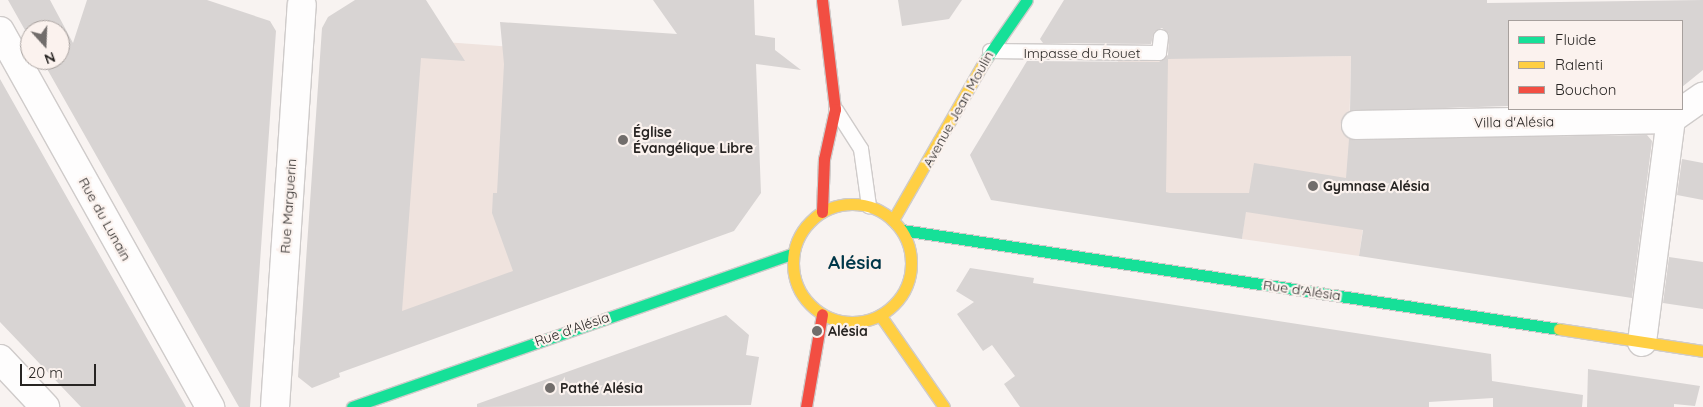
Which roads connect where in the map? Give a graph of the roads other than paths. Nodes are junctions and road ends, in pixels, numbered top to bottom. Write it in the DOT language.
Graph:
graph roads {
  1 [pos="822,0"];
  2 [pos="1027,0"];
  3 [pos="299,2"];
  4 [pos="0,31"];
  5 [pos="1162,37"];
  6 [pos="990,51"];
  7 [pos="1703,96"];
  8 [pos="835,109"];
  9 [pos="1671,119"];
  10 [pos="1356,125"];
  11 [pos="870,206"];
  12 [pos="822,212"];
  13 [pos="894,220"];
  14 [pos="902,230"];
  15 [pos="794,253"];
  16 [pos="822,314"];
  17 [pos="880,315"];
  18 [pos="1642,342"];
  19 [pos="1703,350"];
  20 [pos="0,359"];
  21 [pos="44,407"];
  22 [pos="210,407"];
  23 [pos="275,407"];
  24 [pos="352,407"];
  25 [pos="806,407"];
  26 [pos="944,407"];
  1 -- 8 [label="main road"];
  2 -- 6 [label="main road, Avenue Jean Moulin"];
  3 -- 23 [label="street, Rue Marguerin"];
  4 -- 22 [label="street, Rue du Lunain"];
  5 -- 6 [label="lane, Impasse du Rouet"];
  6 -- 13 [label="main road, Avenue Jean Moulin"];
  7 -- 9 [label="street"];
  8 -- 11 [label="lane"];
  8 -- 12 [label="main road"];
  9 -- 10 [label="street, Villa d'Alésia"];
  9 -- 18 [label="street"];
  11 -- 12 [label="main road"];
  11 -- 13 [label="main road"];
  12 -- 15 [label="main road"];
  13 -- 14 [label="main road"];
  14 -- 17 [label="main road"];
  14 -- 18 [label="main road, Rue d'Alésia"];
  15 -- 16 [label="main road"];
  15 -- 24 [label="main road, Rue d'Alésia"];
  16 -- 17 [label="main road"];
  16 -- 25 [label="main road"];
  17 -- 26 [label="main road"];
  18 -- 19 [label="main road, Rue d'Alésia"];
  20 -- 21 [label="street"];
}
